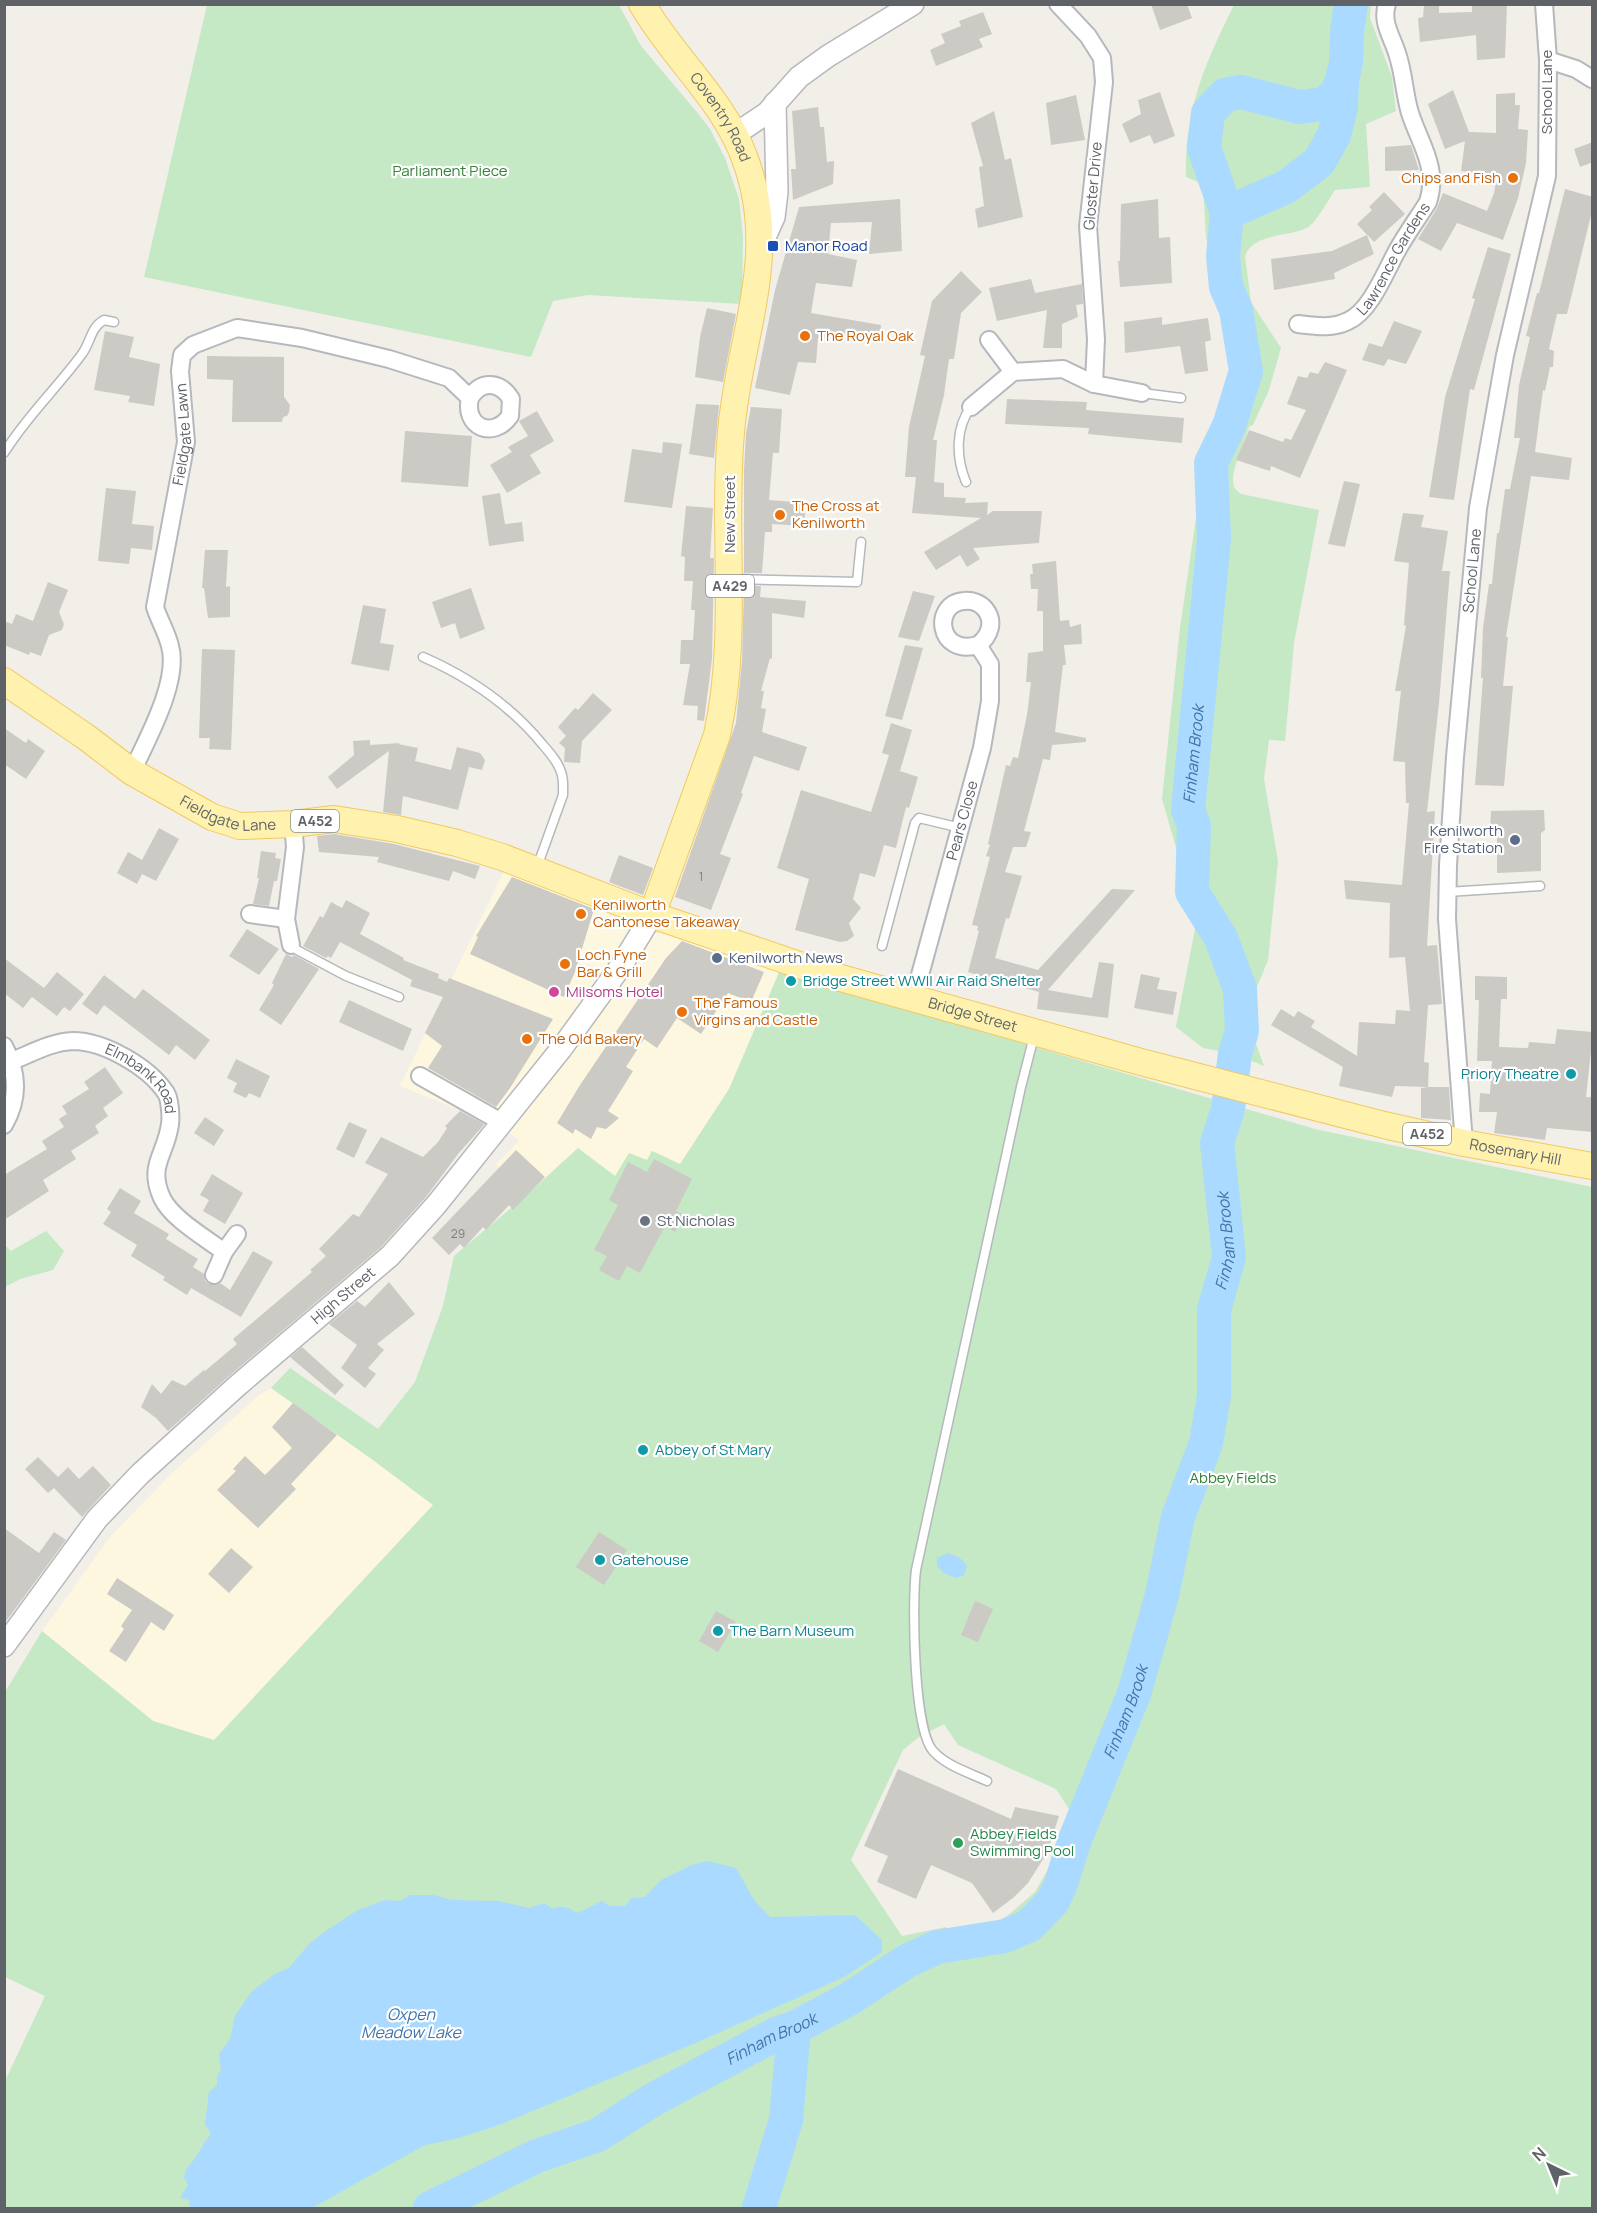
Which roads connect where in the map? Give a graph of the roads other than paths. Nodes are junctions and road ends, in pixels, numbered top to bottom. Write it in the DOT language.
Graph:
graph roads {
  1 [pos="642,4"];
  2 [pos="913,4"];
  3 [pos="1058,4"];
  4 [pos="1387,4"];
  5 [pos="1544,4"];
  6 [pos="1548,60"];
  7 [pos="1593,80"];
  8 [pos="775,103"];
  9 [pos="734,135"];
  10 [pos="761,246"];
  11 [pos="114,322"];
  12 [pos="1298,324"];
  13 [pos="989,340"];
  14 [pos="1013,372"];
  15 [pos="1094,384"];
  16 [pos="1142,393"];
  17 [pos="470,398"];
  18 [pos="1181,398"];
  19 [pos="971,407"];
  20 [pos="4,453"];
  21 [pos="966,482"];
  22 [pos="861,542"];
  23 [pos="730,579"];
  24 [pos="978,645"];
  25 [pos="423,657"];
  26 [pos="4,681"];
  27 [pos="132,772"];
  28 [pos="293,824"];
  29 [pos="961,828"];
  30 [pos="535,870"];
  31 [pos="1540,886"];
  32 [pos="1447,892"];
  33 [pos="250,914"];
  34 [pos="652,915"];
  35 [pos="286,919"];
  36 [pos="291,945"];
  37 [pos="882,946"];
  38 [pos="914,997"];
  39 [pos="399,998"];
  40 [pos="1032,1044"];
  41 [pos="4,1046"];
  42 [pos="12,1061"];
  43 [pos="420,1076"];
  44 [pos="1264,1094"];
  45 [pos="503,1123"];
  46 [pos="4,1125"];
  47 [pos="1464,1143"];
  48 [pos="1593,1166"];
  49 [pos="237,1234"];
  50 [pos="224,1252"];
  51 [pos="214,1275"];
  52 [pos="4,1646"];
  53 [pos="987,1781"];
  1 -- 9 [label="main road, Coventry Road / A429"];
  2 -- 8 [label="street"];
  3 -- 15 [label="street, Gloster Drive"];
  4 -- 12 [label="street, Lawrence Gardens"];
  5 -- 6 [label="street, School Lane"];
  6 -- 7 [label="street"];
  6 -- 32 [label="street, School Lane"];
  8 -- 9 [label="street"];
  8 -- 10 [label="street"];
  9 -- 10 [label="main road, Coventry Road / A429"];
  10 -- 23 [label="main road, New Street / A429"];
  11 -- 20 [label="lane"];
  13 -- 14 [label="street"];
  14 -- 15 [label="street"];
  14 -- 19 [label="street"];
  15 -- 16 [label="street"];
  16 -- 18 [label="lane"];
  17 -- 27 [label="street, Fieldgate Lawn"];
  19 -- 21 [label="lane"];
  22 -- 23 [label="lane"];
  23 -- 34 [label="main road, New Street / A429"];
  24 -- 29 [label="street, Pears Close"];
  25 -- 30 [label="lane"];
  26 -- 27 [label="main road, Fieldgate Lane / A452"];
  27 -- 28 [label="main road, Fieldgate Lane / A452"];
  28 -- 30 [label="main road, Fieldgate Lane / A452"];
  28 -- 35 [label="street"];
  29 -- 37 [label="lane"];
  29 -- 38 [label="street, Pears Close"];
  30 -- 34 [label="main road, Fieldgate Lane / A452"];
  31 -- 32 [label="lane"];
  32 -- 47 [label="street, School Lane"];
  33 -- 35 [label="street"];
  34 -- 38 [label="main road, Bridge Street / A452"];
  34 -- 45 [label="street, High Street"];
  35 -- 36 [label="street"];
  36 -- 39 [label="lane"];
  38 -- 44 [label="main road, Bridge Street / A452"];
  40 -- 53 [label="lane"];
  41 -- 42 [label="street"];
  42 -- 46 [label="street"];
  42 -- 50 [label="street, Elmbank Road"];
  43 -- 45 [label="street"];
  44 -- 47 [label="main road, Rosemary Hill / A452"];
  45 -- 52 [label="street, High Street"];
  47 -- 48 [label="main road, Rosemary Hill / A452"];
  49 -- 50 [label="street"];
  50 -- 51 [label="street"];
}
